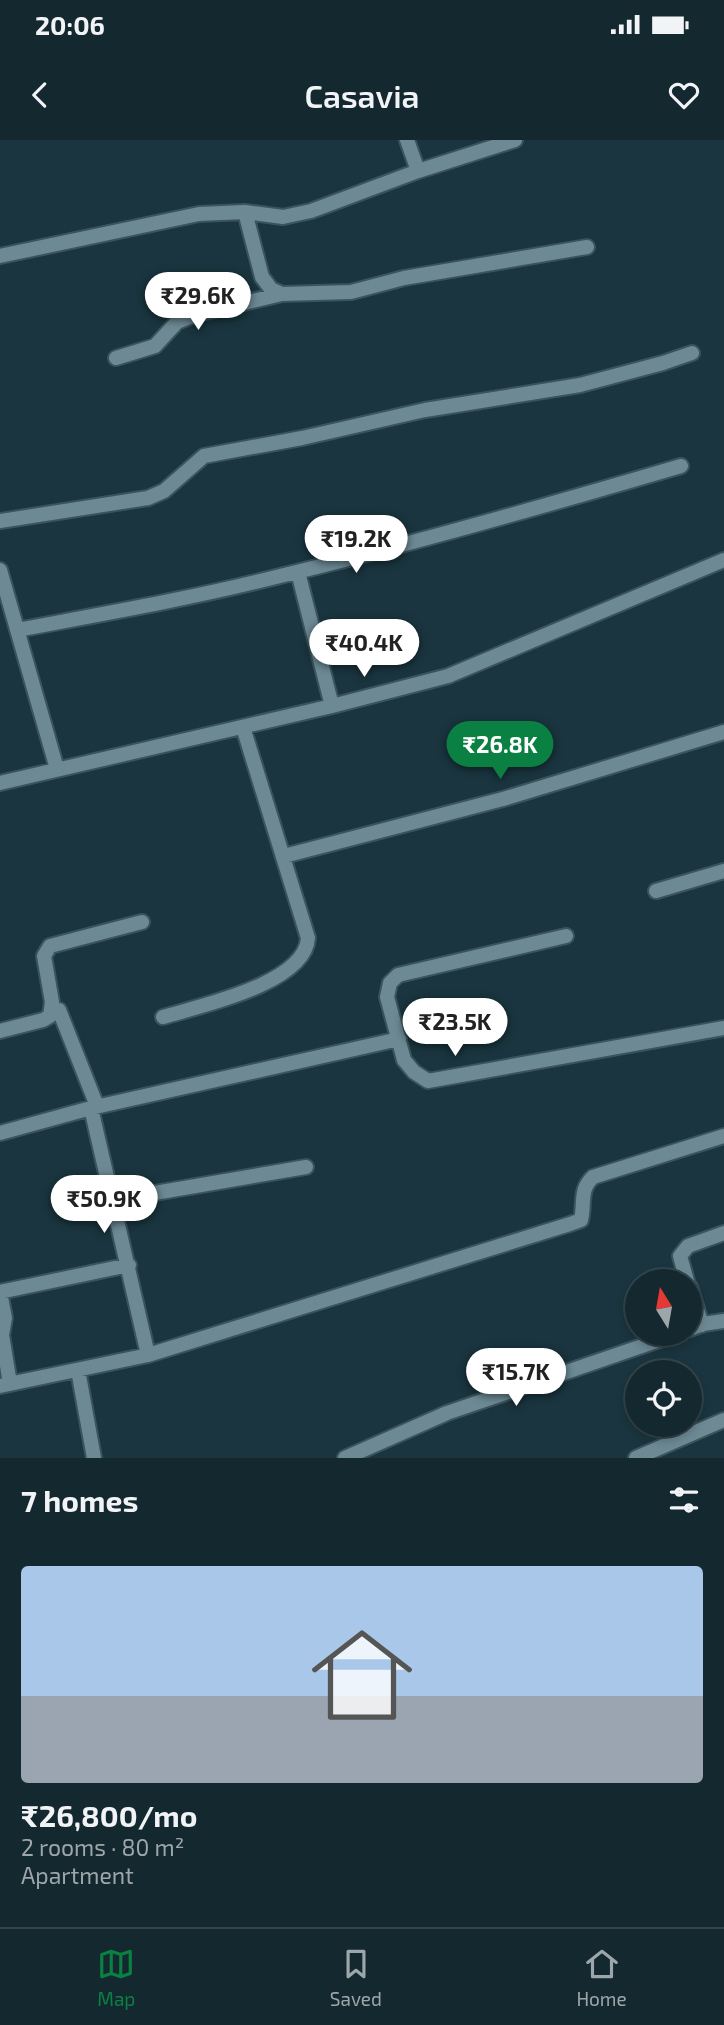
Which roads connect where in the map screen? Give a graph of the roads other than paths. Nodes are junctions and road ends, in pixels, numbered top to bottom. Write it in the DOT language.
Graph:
graph roads {
  1 [pos="407,140"];
  2 [pos="515,140"];
  3 [pos="418,171"];
  4 [pos="246,212"];
  5 [pos="587,247"];
  6 [pos="0,256"];
  7 [pos="282,294"];
  8 [pos="692,353"];
  9 [pos="116,358"];
  10 [pos="681,466"];
  11 [pos="0,521"];
  12 [pos="724,560"];
  13 [pos="0,570"];
  14 [pos="298,572"];
  15 [pos="17,630"];
  16 [pos="332,706"];
  17 [pos="243,727"];
  18 [pos="724,732"];
  19 [pos="57,769"];
  20 [pos="0,783"];
  21 [pos="284,856"];
  22 [pos="724,872"];
  23 [pos="656,891"];
  24 [pos="142,922"];
  25 [pos="566,936"];
  26 [pos="59,1010"];
  27 [pos="163,1017"];
  28 [pos="724,1028"];
  29 [pos="0,1031"];
  30 [pos="399,1040"];
  31 [pos="91,1108"];
  32 [pos="0,1133"];
  33 [pos="724,1136"];
  34 [pos="306,1167"];
  35 [pos="114,1200"];
  36 [pos="724,1233"];
  37 [pos="129,1265"];
  38 [pos="684,1269"];
  39 [pos="0,1292"];
  40 [pos="724,1321"];
  41 [pos="702,1326"];
  42 [pos="642,1346"];
  43 [pos="148,1355"];
  44 [pos="78,1370"];
  45 [pos="5,1385"];
  46 [pos="724,1420"];
  47 [pos="94,1458"];
  48 [pos="345,1458"];
  49 [pos="636,1458"];
  1 -- 3 [label="street"];
  2 -- 3 [label="street"];
  3 -- 4 [label="street"];
  4 -- 6 [label="street"];
  4 -- 7 [label="street"];
  5 -- 7 [label="street"];
  7 -- 9 [label="street"];
  8 -- 11 [label="street"];
  10 -- 14 [label="street"];
  12 -- 16 [label="street"];
  13 -- 15 [label="street"];
  14 -- 15 [label="street"];
  14 -- 16 [label="street"];
  15 -- 19 [label="street"];
  16 -- 17 [label="street"];
  17 -- 19 [label="street"];
  17 -- 21 [label="street"];
  18 -- 21 [label="street"];
  19 -- 20 [label="street"];
  21 -- 27 [label="street"];
  22 -- 23 [label="street"];
  24 -- 29 [label="street"];
  25 -- 30 [label="street"];
  26 -- 31 [label="street"];
  28 -- 30 [label="street"];
  30 -- 31 [label="street"];
  31 -- 32 [label="street"];
  31 -- 35 [label="street"];
  33 -- 43 [label="street"];
  34 -- 35 [label="street"];
  35 -- 37 [label="street"];
  36 -- 38 [label="street"];
  37 -- 39 [label="street"];
  37 -- 43 [label="street"];
  39 -- 45 [label="street"];
  40 -- 41 [label="street"];
  42 -- 48 [label="street"];
  43 -- 44 [label="street"];
  44 -- 45 [label="street"];
  44 -- 47 [label="street"];
  46 -- 49 [label="street"];
}
